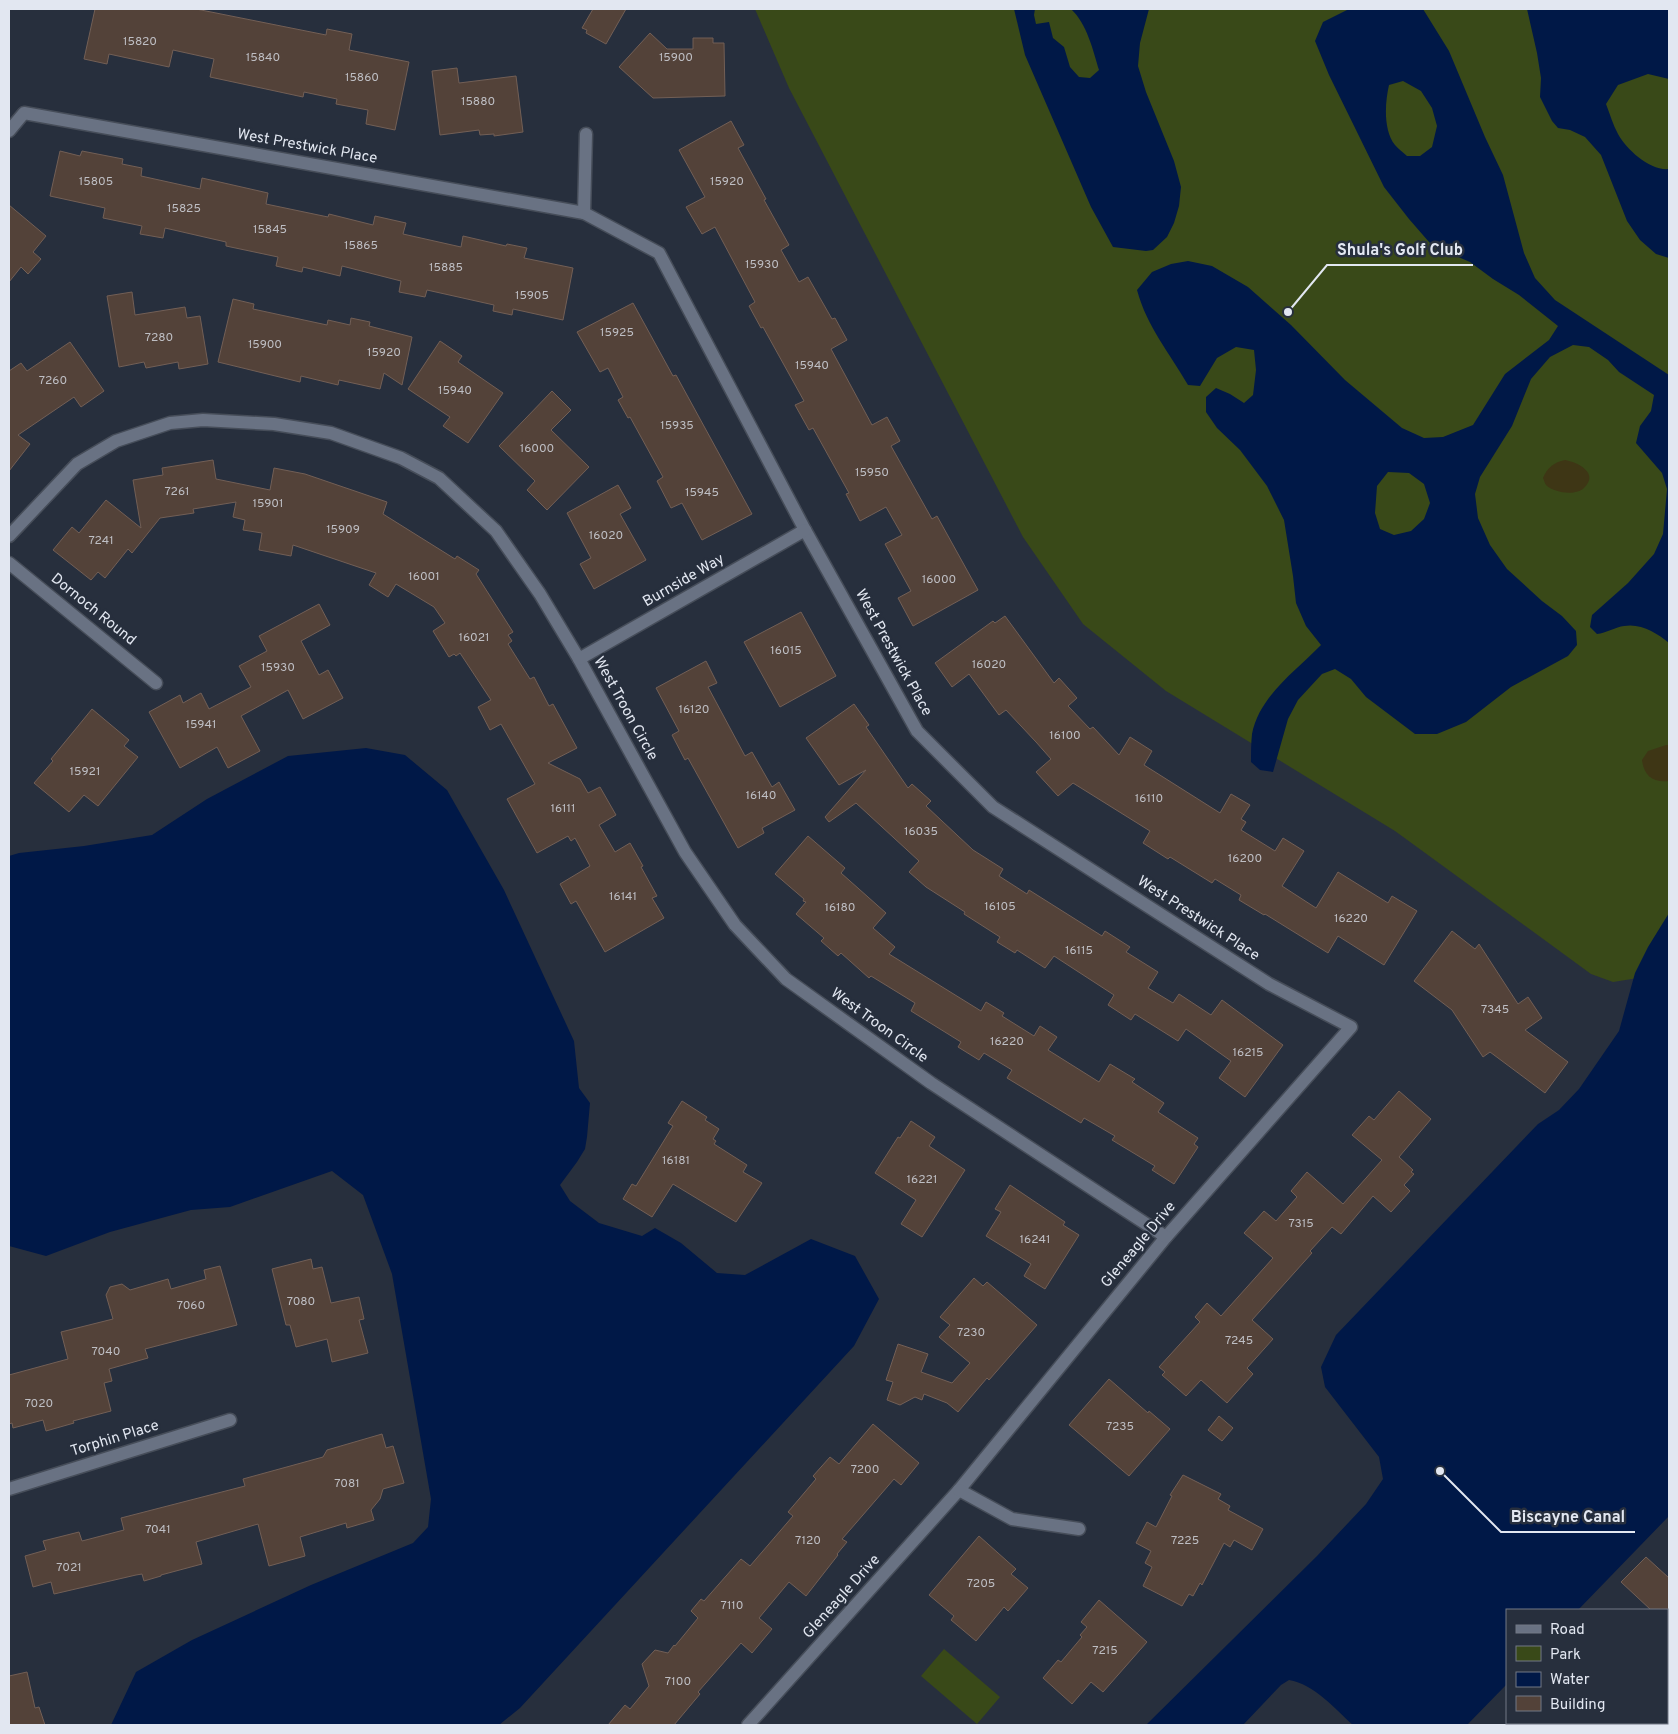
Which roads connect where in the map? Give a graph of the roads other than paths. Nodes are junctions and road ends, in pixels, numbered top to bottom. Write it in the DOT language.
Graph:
graph roads {
  1 [pos="9,131"];
  2 [pos="586,134"];
  3 [pos="584,213"];
  4 [pos="805,530"];
  5 [pos="9,536"];
  6 [pos="9,562"];
  7 [pos="579,659"];
  8 [pos="156,683"];
  9 [pos="1351,1028"];
  10 [pos="1166,1238"];
  11 [pos="230,1420"];
  12 [pos="9,1489"];
  13 [pos="959,1490"];
  14 [pos="1079,1529"];
  15 [pos="748,1725"];
  1 -- 3 [label="street, West Prestwick Place"];
  2 -- 3 [label="street"];
  3 -- 4 [label="street, West Prestwick Place"];
  4 -- 7 [label="street, Burnside Way"];
  4 -- 9 [label="street, West Prestwick Place"];
  5 -- 7 [label="street, West Troon Circle"];
  6 -- 8 [label="street, Dornoch Round"];
  7 -- 10 [label="street, West Troon Circle"];
  9 -- 10 [label="street, Gleneagle Drive"];
  10 -- 13 [label="street, Gleneagle Drive"];
  11 -- 12 [label="street, Torphin Place"];
  13 -- 14 [label="street"];
  13 -- 15 [label="street, Gleneagle Drive"];
}
